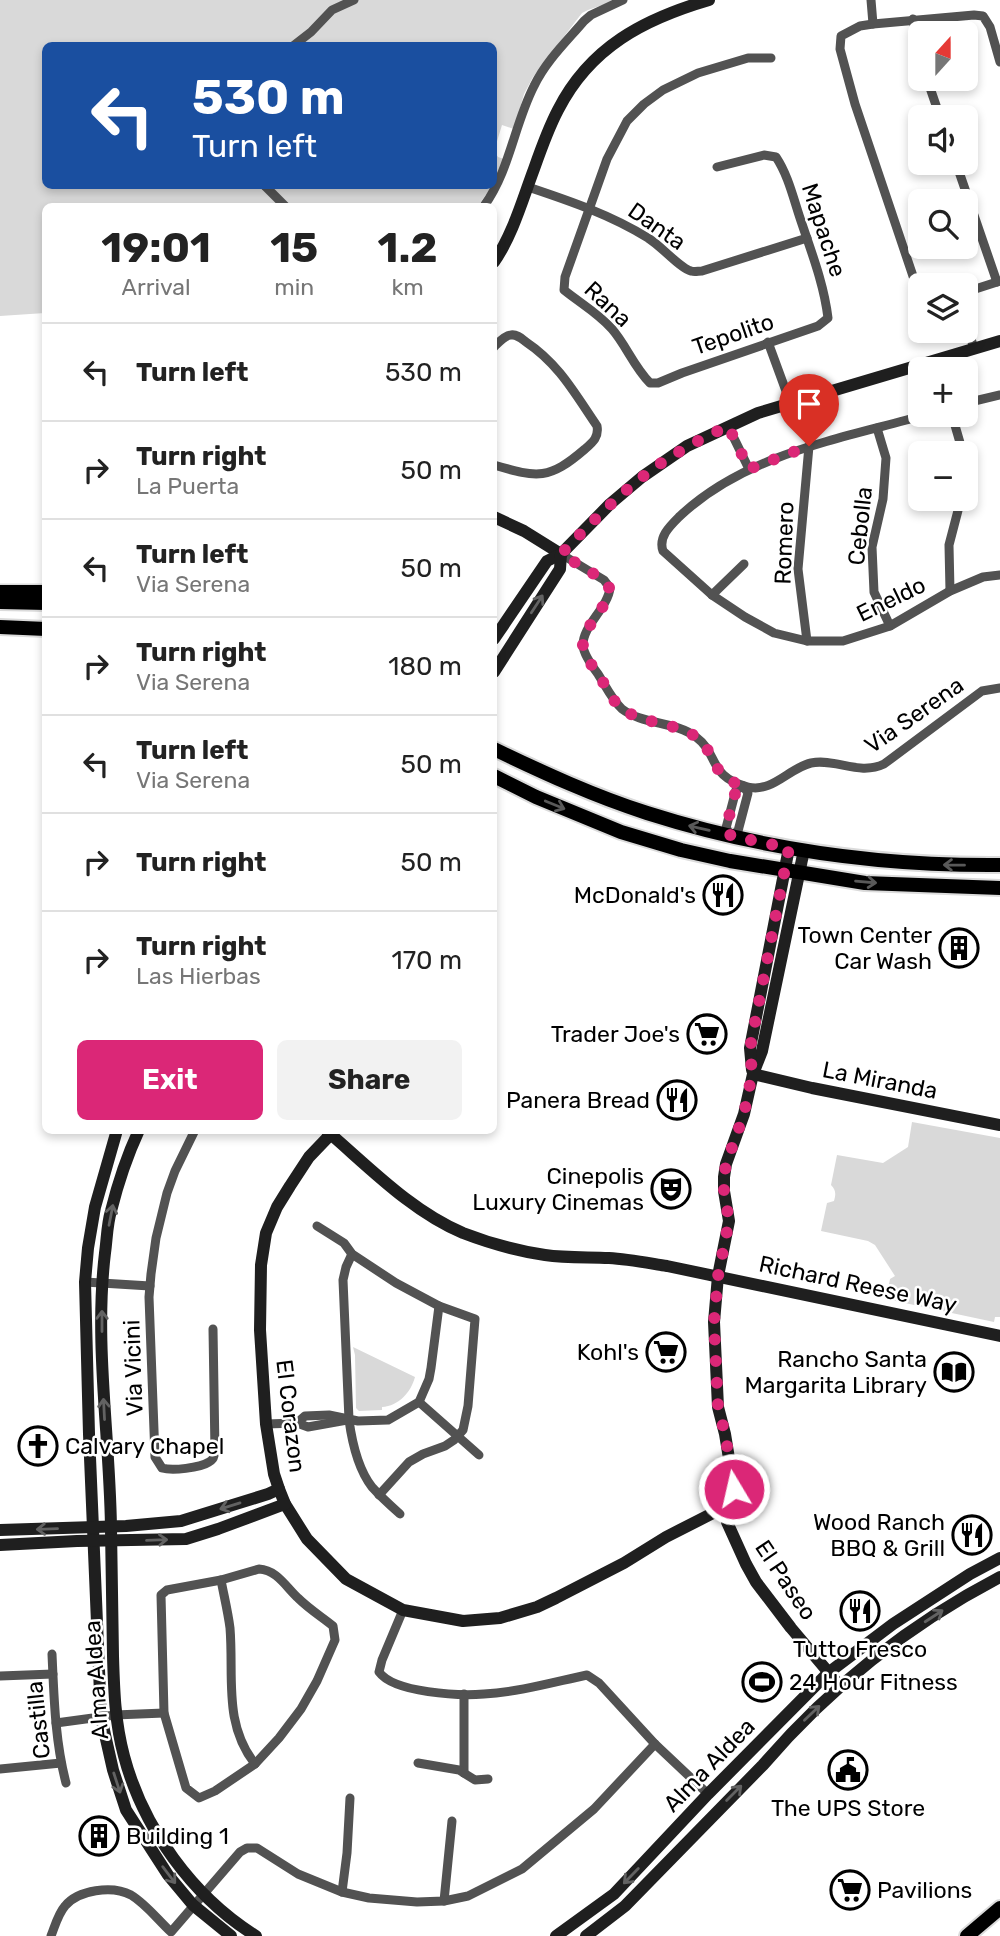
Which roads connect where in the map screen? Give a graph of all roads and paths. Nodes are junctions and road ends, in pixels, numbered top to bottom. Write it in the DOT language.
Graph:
graph roads {
  1 [pos="354,0"];
  2 [pos="623,0"];
  3 [pos="709,0"];
  4 [pos="871,0"];
  5 [pos="913,19"];
  6 [pos="873,24"];
  7 [pos="298,42"];
  8 [pos="771,58"];
  9 [pos="1000,62"];
  10 [pos="717,167"];
  11 [pos="960,175"];
  12 [pos="497,184"];
  13 [pos="527,187"];
  14 [pos="268,189"];
  15 [pos="282,203"];
  16 [pos="589,208"];
  17 [pos="807,239"];
  18 [pos="497,257"];
  19 [pos="912,273"];
  20 [pos="998,282"];
  21 [pos="978,288"];
  22 [pos="828,318"];
  23 [pos="1000,341"];
  24 [pos="768,342"];
  25 [pos="972,343"];
  26 [pos="497,344"];
  27 [pos="974,349"];
  28 [pos="650,383"];
  29 [pos="1000,395"];
  30 [pos="978,400"];
  31 [pos="790,402"];
  32 [pos="908,420"];
  33 [pos="728,426"];
  34 [pos="877,428"];
  35 [pos="809,446"];
  36 [pos="497,466"];
  37 [pos="749,469"];
  38 [pos="958,511"];
  39 [pos="497,518"];
  40 [pos="561,554"];
  41 [pos="744,564"];
  42 [pos="1000,575"];
  43 [pos="950,591"];
  44 [pos="0,593"];
  45 [pos="42,593"];
  46 [pos="712,595"];
  47 [pos="0,602"];
  48 [pos="42,603"];
  49 [pos="890,626"];
  50 [pos="0,627"];
  51 [pos="42,629"];
  52 [pos="497,635"];
  53 [pos="807,641"];
  54 [pos="497,667"];
  55 [pos="1000,688"];
  56 [pos="497,750"];
  57 [pos="497,778"];
  58 [pos="743,786"];
  59 [pos="731,836"];
  60 [pos="797,849"];
  61 [pos="1000,865"];
  62 [pos="792,872"];
  63 [pos="1000,888"];
  64 [pos="752,1074"];
  65 [pos="1000,1125"];
  66 [pos="116,1134"];
  67 [pos="137,1134"];
  68 [pos="193,1134"];
  69 [pos="327,1134"];
  70 [pos="331,1134"];
  71 [pos="317,1226"];
  72 [pos="352,1254"];
  73 [pos="718,1276"];
  74 [pos="85,1282"];
  75 [pos="102,1283"];
  76 [pos="150,1286"];
  77 [pos="439,1306"];
  78 [pos="213,1329"];
  79 [pos="1000,1336"];
  80 [pos="419,1402"];
  81 [pos="349,1420"];
  82 [pos="266,1424"];
  83 [pos="457,1436"];
  84 [pos="479,1455"];
  85 [pos="279,1489"];
  86 [pos="379,1494"];
  87 [pos="285,1504"];
  88 [pos="727,1510"];
  89 [pos="400,1514"];
  90 [pos="111,1526"];
  91 [pos="93,1527"];
  92 [pos="0,1530"];
  93 [pos="94,1541"];
  94 [pos="111,1541"];
  95 [pos="0,1545"];
  96 [pos="1000,1558"];
  97 [pos="1000,1577"];
  98 [pos="221,1580"];
  99 [pos="403,1610"];
  100 [pos="52,1654"];
  101 [pos="828,1673"];
  102 [pos="53,1674"];
  103 [pos="0,1676"];
  104 [pos="840,1686"];
  105 [pos="464,1694"];
  106 [pos="164,1713"];
  107 [pos="115,1716"];
  108 [pos="101,1717"];
  109 [pos="56,1723"];
  110 [pos="655,1744"];
  111 [pos="61,1763"];
  112 [pos="418,1763"];
  113 [pos="255,1764"];
  114 [pos="0,1769"];
  115 [pos="464,1773"];
  116 [pos="488,1779"];
  117 [pos="66,1783"];
  118 [pos="708,1794"];
  119 [pos="350,1798"];
  120 [pos="452,1821"];
  121 [pos="670,1860"];
  122 [pos="342,1892"];
  123 [pos="203,1894"];
  124 [pos="444,1901"];
  125 [pos="193,1905"];
  126 [pos="1000,1908"];
  127 [pos="51,1936"];
  128 [pos="231,1936"];
  129 [pos="256,1936"];
  130 [pos="556,1936"];
  131 [pos="586,1936"];
  132 [pos="967,1936"];
  1 -- 7 [label="street"];
  2 -- 12 [label="street"];
  3 -- 13 [label="main road"];
  4 -- 6 [label="street"];
  5 -- 6 [label="street"];
  5 -- 9 [label="street"];
  6 -- 19 [label="street"];
  8 -- 16 [label="street"];
  10 -- 17 [label="street, Mapache"];
  11 -- 20 [label="street"];
  13 -- 16 [label="street, Danta"];
  13 -- 18 [label="main road"];
  14 -- 15 [label="street"];
  16 -- 17 [label="street, Danta"];
  16 -- 28 [label="street, Rana"];
  17 -- 22 [label="street, Mapache"];
  20 -- 21 [label="street"];
  22 -- 24 [label="street, Tepolito"];
  23 -- 27 [label="main road"];
  24 -- 28 [label="street, Tepolito"];
  24 -- 31 [label="street"];
  25 -- 27 [label="street"];
  26 -- 36 [label="street"];
  27 -- 31 [label="main road"];
  29 -- 30 [label="street"];
  31 -- 33 [label="main road"];
  32 -- 34 [label="street"];
  33 -- 37 [label="street"];
  33 -- 40 [label="main road"];
  34 -- 35 [label="street"];
  34 -- 49 [label="street, Cebolla"];
  35 -- 37 [label="street"];
  35 -- 53 [label="street, Romero"];
  37 -- 46 [label="street, Eneldo"];
  38 -- 43 [label="street"];
  39 -- 40 [label="main road"];
  40 -- 52 [label="main road"];
  54 -- 40 [label="main road, one-way"];
  40 -- 58 [label="street"];
  41 -- 46 [label="street"];
  42 -- 43 [label="street, Eneldo"];
  43 -- 49 [label="street, Eneldo"];
  44 -- 45 [label="highway"];
  46 -- 53 [label="street, Eneldo"];
  47 -- 48 [label="main road"];
  49 -- 53 [label="street, Eneldo"];
  50 -- 51 [label="main road"];
  55 -- 58 [label="street, Via Serena"];
  59 -- 56 [label="main road, one-way"];
  57 -- 62 [label="main road, one-way"];
  58 -- 59 [label="street"];
  59 -- 60 [label="main road"];
  61 -- 60 [label="main road, one-way"];
  60 -- 62 [label="main road, El Paseo"];
  62 -- 63 [label="main road, one-way"];
  62 -- 64 [label="main road, El Paseo"];
  64 -- 65 [label="main road, La Miranda"];
  64 -- 73 [label="main road, El Paseo"];
  66 -- 74 [label="main road, Alma Aldea"];
  75 -- 67 [label="main road, Alma Aldea, one-way"];
  68 -- 76 [label="street, Via Vicini"];
  69 -- 82 [label="main road, El Corazon"];
  70 -- 73 [label="main road, Richard Reese Way"];
  71 -- 72 [label="street"];
  72 -- 77 [label="street"];
  72 -- 81 [label="street"];
  73 -- 79 [label="main road, Richard Reese Way"];
  73 -- 88 [label="main road, El Paseo"];
  74 -- 75 [label="street"];
  74 -- 91 [label="main road, Alma Aldea"];
  75 -- 76 [label="street"];
  90 -- 75 [label="main road, Alma Aldea, one-way"];
  76 -- 78 [label="street, Via Vicini"];
  77 -- 80 [label="street"];
  77 -- 83 [label="street"];
  80 -- 81 [label="street"];
  80 -- 83 [label="street"];
  81 -- 82 [label="street"];
  81 -- 86 [label="street"];
  82 -- 85 [label="main road, El Corazon"];
  83 -- 84 [label="street"];
  83 -- 86 [label="street"];
  85 -- 87 [label="main road, El Corazon"];
  85 -- 90 [label="main road, one-way"];
  86 -- 89 [label="street"];
  94 -- 87 [label="main road, one-way"];
  87 -- 99 [label="main road, El Corazon"];
  88 -- 99 [label="main road, El Corazon"];
  88 -- 101 [label="main road, El Paseo"];
  90 -- 91 [label="main road"];
  90 -- 94 [label="main road, Alma Aldea"];
  91 -- 92 [label="main road, one-way"];
  91 -- 93 [label="main road, Alma Aldea"];
  93 -- 94 [label="main road"];
  93 -- 95 [label="main road"];
  93 -- 108 [label="main road, Alma Aldea"];
  94 -- 107 [label="main road, Alma Aldea"];
  96 -- 101 [label="main road, Alma Aldea"];
  104 -- 97 [label="main road, Alma Aldea, one-way"];
  98 -- 106 [label="street"];
  98 -- 113 [label="street"];
  98 -- 113 [label="street"];
  99 -- 105 [label="street"];
  100 -- 102 [label="street, Castilla"];
  101 -- 104 [label="main road, El Paseo"];
  101 -- 118 [label="main road, Alma Aldea"];
  102 -- 103 [label="street"];
  102 -- 109 [label="street, Castilla"];
  121 -- 104 [label="main road, Alma Aldea, one-way"];
  105 -- 110 [label="street"];
  105 -- 115 [label="street"];
  106 -- 107 [label="street"];
  106 -- 113 [label="street"];
  107 -- 108 [label="street"];
  107 -- 123 [label="main road, Alma Aldea"];
  108 -- 109 [label="street"];
  108 -- 125 [label="main road, Alma Aldea, one-way"];
  109 -- 111 [label="street, Castilla"];
  110 -- 118 [label="street"];
  110 -- 124 [label="street"];
  111 -- 114 [label="street"];
  111 -- 117 [label="street, Castilla"];
  112 -- 115 [label="street"];
  115 -- 116 [label="street"];
  118 -- 121 [label="main road"];
  118 -- 130 [label="main road, Alma Aldea, one-way"];
  119 -- 122 [label="street"];
  120 -- 124 [label="street"];
  121 -- 131 [label="main road, Alma Aldea"];
  122 -- 123 [label="street"];
  122 -- 124 [label="street"];
  123 -- 125 [label="street"];
  123 -- 129 [label="main road, Alma Aldea"];
  125 -- 127 [label="street"];
  125 -- 128 [label="main road, Alma Aldea"];
  126 -- 132 [label="main road"];
}
